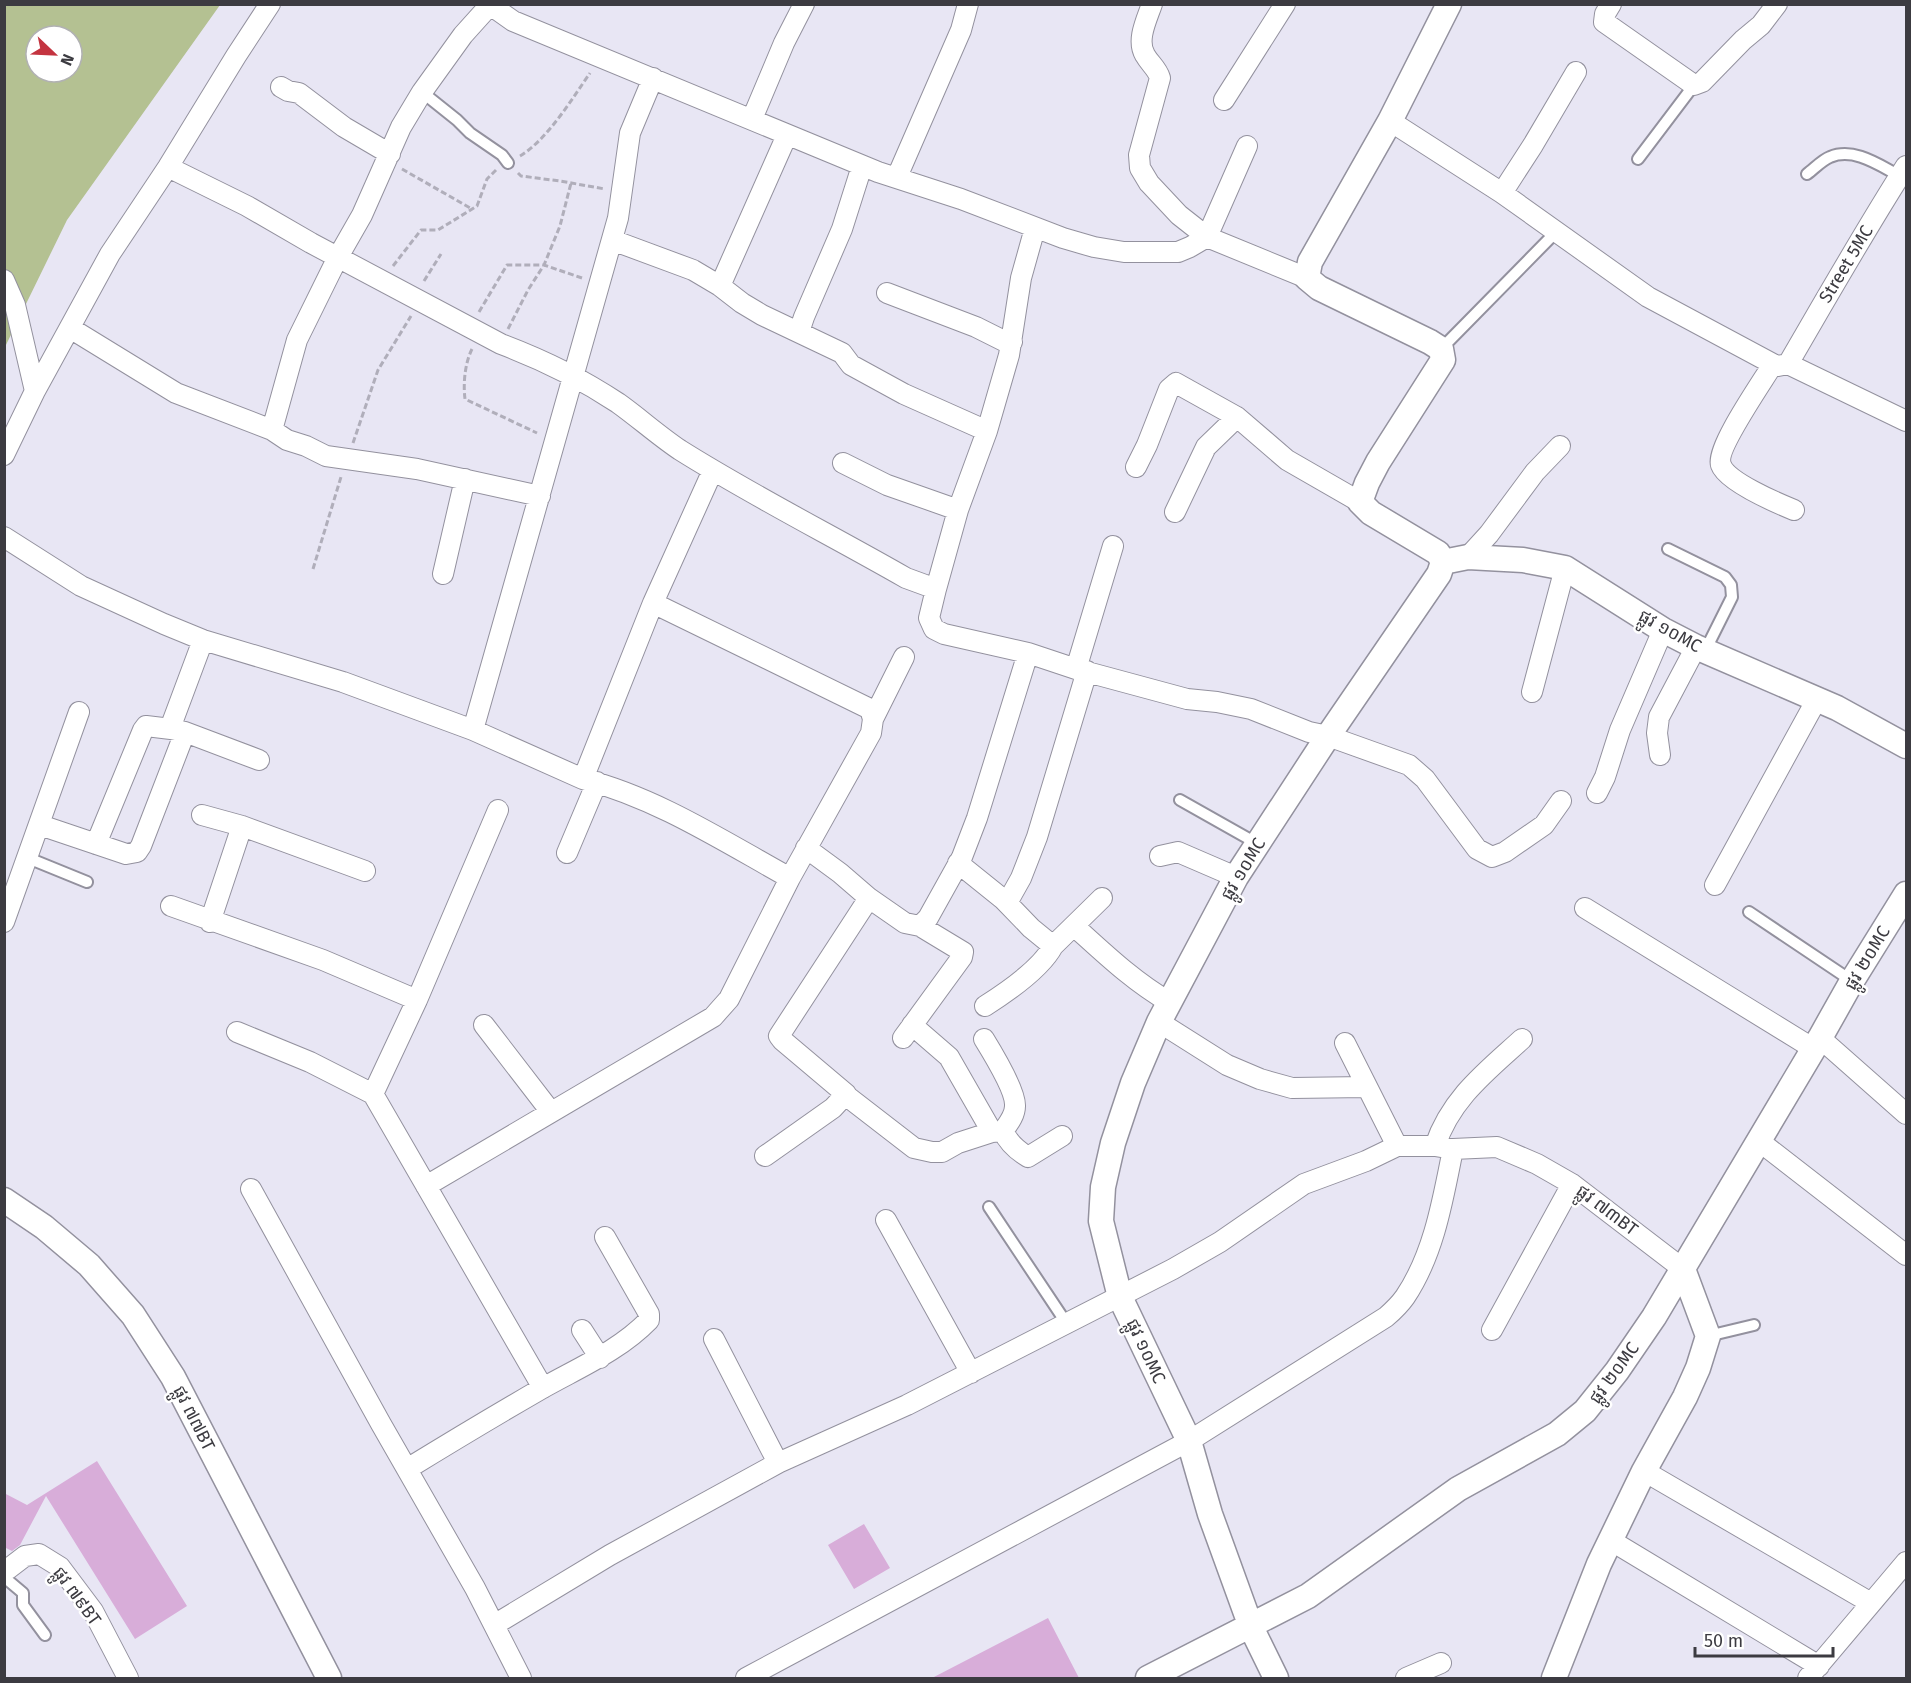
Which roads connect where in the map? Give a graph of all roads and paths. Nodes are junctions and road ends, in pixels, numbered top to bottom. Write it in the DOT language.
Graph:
graph roads {
  1 [pos="270,4"];
  2 [pos="804,4"];
  3 [pos="968,4"];
  4 [pos="1152,4"];
  5 [pos="1285,4"];
  6 [pos="1449,4"];
  7 [pos="1611,4"];
  8 [pos="1777,4"];
  9 [pos="489,5"];
  10 [pos="601,56"];
  11 [pos="1576,72"];
  12 [pos="653,78"];
  13 [pos="1694,85"];
  14 [pos="281,87"];
  15 [pos="422,93"];
  16 [pos="1224,100"];
  17 [pos="752,119"];
  18 [pos="1390,121"];
  19 [pos="787,135"];
  20 [pos="1247,146"];
  21 [pos="389,157"];
  22 [pos="1638,159"];
  23 [pos="508,163"];
  24 [pos="862,166"];
  25 [pos="168,167"];
  26 [pos="1903,171"];
  27 [pos="1807,174"];
  28 [pos="898,178"];
  29 [pos="571,183"];
  30 [pos="621,192"];
  31 [pos="1502,194"];
  32 [pos="472,209"];
  33 [pos="1035,228"];
  34 [pos="1556,232"];
  35 [pos="1207,237"];
  36 [pos="612,240"];
  37 [pos="441,254"];
  38 [pos="338,257"];
  39 [pos="544,265"];
  40 [pos="1307,278"];
  41 [pos="4,280"];
  42 [pos="382,280"];
  43 [pos="599,283"];
  44 [pos="720,286"];
  45 [pos="887,293"];
  46 [pos="417,300"];
  47 [pos="70,328"];
  48 [pos="476,329"];
  49 [pos="799,332"];
  50 [pos="1012,342"];
  51 [pos="501,344"];
  52 [pos="1441,349"];
  53 [pos="1781,364"];
  54 [pos="573,376"];
  55 [pos="35,391"];
  56 [pos="1237,417"];
  57 [pos="1906,422"];
  58 [pos="272,430"];
  59 [pos="987,431"];
  60 [pos="555,441"];
  61 [pos="1560,446"];
  62 [pos="4,455"];
  63 [pos="347,459"];
  64 [pos="843,463"];
  65 [pos="1136,467"];
  66 [pos="713,470"];
  67 [pos="465,479"];
  68 [pos="540,496"];
  69 [pos="1360,502"];
  70 [pos="958,510"];
  71 [pos="1794,510"];
  72 [pos="1174,512"];
  73 [pos="4,537"];
  74 [pos="1113,546"];
  75 [pos="1668,549"];
  76 [pos="1468,557"];
  77 [pos="1443,562"];
  78 [pos="1565,568"];
  79 [pos="313,569"];
  80 [pos="443,574"];
  81 [pos="936,589"];
  82 [pos="653,603"];
  83 [pos="1663,630"];
  84 [pos="203,640"];
  85 [pos="1701,649"];
  86 [pos="1028,653"];
  87 [pos="904,657"];
  88 [pos="1082,670"];
  89 [pos="1532,692"];
  90 [pos="1816,699"];
  91 [pos="80,712"];
  92 [pos="873,719"];
  93 [pos="473,730"];
  94 [pos="178,731"];
  95 [pos="1328,736"];
  96 [pos="1906,746"];
  97 [pos="1660,755"];
  98 [pos="259,760"];
  99 [pos="590,781"];
  100 [pos="1597,793"];
  101 [pos="1180,801"];
  102 [pos="1561,801"];
  103 [pos="498,810"];
  104 [pos="202,815"];
  105 [pos="40,825"];
  106 [pos="242,826"];
  107 [pos="96,844"];
  108 [pos="1258,844"];
  109 [pos="806,848"];
  110 [pos="567,853"];
  111 [pos="1160,856"];
  112 [pos="28,858"];
  113 [pos="958,863"];
  114 [pos="365,871"];
  115 [pos="1236,877"];
  116 [pos="790,878"];
  117 [pos="87,882"];
  118 [pos="1715,885"];
  119 [pos="1906,894"];
  120 [pos="869,898"];
  121 [pos="1102,898"];
  122 [pos="1007,903"];
  123 [pos="171,906"];
  124 [pos="1585,908"];
  125 [pos="1749,912"];
  126 [pos="4,922"];
  127 [pos="210,922"];
  128 [pos="920,926"];
  129 [pos="1074,926"];
  130 [pos="1053,946"];
  131 [pos="1852,981"];
  132 [pos="417,1000"];
  133 [pos="985,1006"];
  134 [pos="1164,1012"];
  135 [pos="484,1025"];
  136 [pos="237,1032"];
  137 [pos="984,1039"];
  138 [pos="1522,1039"];
  139 [pos="1345,1043"];
  140 [pos="1817,1043"];
  141 [pos="1366,1087"];
  142 [pos="373,1094"];
  143 [pos="846,1094"];
  144 [pos="551,1112"];
  145 [pos="1906,1114"];
  146 [pos="997,1132"];
  147 [pos="1062,1136"];
  148 [pos="1759,1141"];
  149 [pos="1397,1146"];
  150 [pos="1444,1147"];
  151 [pos="765,1156"];
  152 [pos="1572,1184"];
  153 [pos="426,1186"];
  154 [pos="251,1188"];
  155 [pos="4,1200"];
  156 [pos="989,1207"];
  157 [pos="886,1220"];
  158 [pos="605,1237"];
  159 [pos="1906,1255"];
  160 [pos="1683,1269"];
  161 [pos="1120,1297"];
  162 [pos="1067,1324"];
  163 [pos="1754,1325"];
  164 [pos="582,1330"];
  165 [pos="1491,1330"];
  166 [pos="1708,1336"];
  167 [pos="714,1338"];
  168 [pos="600,1358"];
  169 [pos="971,1373"];
  170 [pos="543,1388"];
  171 [pos="1189,1441"];
  172 [pos="778,1463"];
  173 [pos="407,1469"];
  174 [pos="1644,1471"];
  175 [pos="1610,1540"];
  176 [pos="1906,1562"];
  177 [pos="4,1569"];
  178 [pos="4,1577"];
  179 [pos="1871,1603"];
  180 [pos="494,1625"];
  181 [pos="1251,1627"];
  182 [pos="45,1635"];
  183 [pos="1441,1663"];
  184 [pos="1814,1672"];
  185 [pos="128,1678"];
  186 [pos="329,1678"];
  187 [pos="521,1678"];
  188 [pos="746,1678"];
  189 [pos="1148,1678"];
  190 [pos="1276,1678"];
  191 [pos="1406,1678"];
  192 [pos="1554,1678"];
  1 -- 25 [label="street"];
  2 -- 17 [label="street"];
  3 -- 28 [label="street"];
  4 -- 35 [label="street"];
  5 -- 16 [label="street"];
  6 -- 18 [label="street"];
  7 -- 13 [label="street"];
  8 -- 13 [label="street"];
  9 -- 10 [label="street"];
  9 -- 15 [label="street"];
  10 -- 12 [label="street"];
  10 -- 23 [label="path"];
  11 -- 31 [label="street"];
  12 -- 17 [label="street"];
  12 -- 30 [label="street"];
  13 -- 22 [label="lane"];
  14 -- 21 [label="street"];
  15 -- 21 [label="street"];
  15 -- 23 [label="lane"];
  17 -- 19 [label="street"];
  18 -- 31 [label="street"];
  18 -- 40 [label="street"];
  19 -- 24 [label="street"];
  19 -- 44 [label="street"];
  20 -- 35 [label="street"];
  21 -- 32 [label="path"];
  21 -- 38 [label="street"];
  23 -- 29 [label="path"];
  23 -- 32 [label="path"];
  24 -- 28 [label="street"];
  24 -- 49 [label="street"];
  25 -- 38 [label="street"];
  25 -- 47 [label="street"];
  26 -- 27 [label="lane"];
  26 -- 53 [label="street, Street 5MC"];
  28 -- 33 [label="street"];
  29 -- 30 [label="path"];
  29 -- 39 [label="path"];
  30 -- 36 [label="street"];
  31 -- 34 [label="street"];
  32 -- 42 [label="path"];
  33 -- 35 [label="street"];
  33 -- 50 [label="street"];
  34 -- 52 [label="lane"];
  34 -- 53 [label="street"];
  35 -- 40 [label="street"];
  36 -- 43 [label="street"];
  36 -- 44 [label="street"];
  37 -- 46 [label="path"];
  38 -- 42 [label="street"];
  38 -- 58 [label="street"];
  39 -- 43 [label="path"];
  39 -- 48 [label="path"];
  39 -- 51 [label="path"];
  40 -- 52 [label="street"];
  41 -- 55 [label="street"];
  42 -- 46 [label="street"];
  43 -- 54 [label="street"];
  44 -- 49 [label="street"];
  45 -- 50 [label="street"];
  46 -- 48 [label="street"];
  46 -- 63 [label="path"];
  47 -- 55 [label="street"];
  47 -- 58 [label="street"];
  48 -- 51 [label="street"];
  48 -- 60 [label="path"];
  49 -- 59 [label="street"];
  50 -- 59 [label="street"];
  51 -- 54 [label="street"];
  52 -- 69 [label="street"];
  53 -- 57 [label="street"];
  53 -- 71 [label="street, Street 5MC"];
  54 -- 60 [label="street"];
  54 -- 66 [label="street"];
  55 -- 62 [label="street"];
  56 -- 65 [label="street"];
  56 -- 69 [label="street"];
  56 -- 72 [label="street"];
  58 -- 63 [label="street"];
  59 -- 70 [label="street"];
  60 -- 68 [label="street"];
  61 -- 76 [label="street"];
  63 -- 67 [label="street"];
  63 -- 79 [label="path"];
  64 -- 70 [label="street"];
  66 -- 81 [label="street"];
  66 -- 82 [label="street"];
  67 -- 68 [label="street"];
  67 -- 80 [label="street"];
  68 -- 93 [label="street"];
  69 -- 77 [label="street"];
  70 -- 81 [label="street"];
  73 -- 84 [label="street"];
  74 -- 88 [label="street"];
  75 -- 85 [label="lane"];
  76 -- 77 [label="street, ផ្លូវ ១០MC"];
  76 -- 78 [label="street, ផ្លូវ ១០MC"];
  77 -- 95 [label="street, ផ្លូវ ១០MC"];
  78 -- 83 [label="street, ផ្លូវ ១០MC"];
  78 -- 89 [label="street"];
  81 -- 86 [label="street"];
  82 -- 92 [label="street"];
  82 -- 99 [label="street"];
  83 -- 85 [label="street, ផ្លូវ ១០MC"];
  83 -- 100 [label="street"];
  84 -- 93 [label="street"];
  84 -- 94 [label="street"];
  85 -- 90 [label="street, ផ្លូវ ១០MC"];
  85 -- 97 [label="street"];
  86 -- 88 [label="street"];
  86 -- 113 [label="street"];
  87 -- 92 [label="street"];
  88 -- 95 [label="street"];
  88 -- 122 [label="street"];
  90 -- 96 [label="street, ផ្លូវ ១០MC"];
  90 -- 118 [label="street"];
  91 -- 105 [label="street"];
  92 -- 109 [label="street"];
  93 -- 99 [label="street"];
  94 -- 98 [label="street"];
  94 -- 107 [label="street"];
  94 -- 107 [label="street"];
  95 -- 102 [label="street"];
  95 -- 108 [label="street, ផ្លូវ ១០MC"];
  99 -- 110 [label="street"];
  99 -- 116 [label="street"];
  101 -- 108 [label="lane"];
  103 -- 132 [label="street"];
  104 -- 106 [label="street"];
  105 -- 107 [label="street"];
  105 -- 112 [label="street"];
  106 -- 114 [label="street"];
  106 -- 127 [label="street"];
  108 -- 115 [label="street, ផ្លូវ ១០MC"];
  109 -- 116 [label="street"];
  109 -- 120 [label="street"];
  111 -- 115 [label="street"];
  112 -- 117 [label="lane"];
  112 -- 126 [label="street"];
  113 -- 122 [label="street"];
  113 -- 128 [label="street"];
  115 -- 134 [label="street, ផ្លូវ ១០MC"];
  116 -- 144 [label="street"];
  119 -- 131 [label="street, ផ្លូវ ២០MC"];
  120 -- 128 [label="street"];
  120 -- 143 [label="street"];
  121 -- 129 [label="street"];
  122 -- 130 [label="street"];
  123 -- 127 [label="street"];
  124 -- 140 [label="street"];
  125 -- 131 [label="lane"];
  127 -- 132 [label="street"];
  128 -- 146 [label="street"];
  129 -- 130 [label="street"];
  129 -- 134 [label="street"];
  130 -- 133 [label="street"];
  131 -- 140 [label="street, ផ្លូវ ២០MC"];
  132 -- 142 [label="street"];
  134 -- 141 [label="street"];
  134 -- 161 [label="street, ផ្លូវ ១០MC"];
  135 -- 144 [label="street"];
  136 -- 142 [label="street"];
  137 -- 146 [label="street"];
  138 -- 150 [label="street"];
  139 -- 141 [label="street"];
  140 -- 145 [label="street"];
  140 -- 148 [label="street, ផ្លូវ ២០MC"];
  141 -- 149 [label="street"];
  142 -- 153 [label="street"];
  143 -- 146 [label="street"];
  143 -- 151 [label="street"];
  144 -- 153 [label="street"];
  146 -- 147 [label="street"];
  148 -- 159 [label="street"];
  148 -- 160 [label="street, ផ្លូវ ២០MC"];
  149 -- 150 [label="street, ផ្លូវ ៧៣BT"];
  149 -- 161 [label="street, ផ្លូវ ៧៣BT"];
  150 -- 152 [label="street, ផ្លូវ ៧៣BT"];
  150 -- 171 [label="street"];
  152 -- 160 [label="street, ផ្លូវ ៧៣BT"];
  152 -- 165 [label="street"];
  153 -- 170 [label="street"];
  154 -- 173 [label="street"];
  155 -- 186 [label="street, ផ្លូវ ៧៧BT"];
  156 -- 162 [label="lane"];
  157 -- 169 [label="street"];
  158 -- 168 [label="street"];
  160 -- 166 [label="street"];
  160 -- 181 [label="street, ផ្លូវ ២០MC"];
  161 -- 162 [label="street, ផ្លូវ ៧៣BT"];
  161 -- 171 [label="street, ផ្លូវ ១០MC"];
  162 -- 169 [label="street, ផ្លូវ ៧៣BT"];
  163 -- 166 [label="lane"];
  164 -- 168 [label="street"];
  166 -- 174 [label="street"];
  167 -- 172 [label="street"];
  168 -- 170 [label="street"];
  169 -- 172 [label="street, ផ្លូវ ៧៣BT"];
  170 -- 173 [label="street"];
  171 -- 181 [label="street, ផ្លូវ ១០MC"];
  171 -- 188 [label="street"];
  172 -- 180 [label="street, ផ្លូវ ៧៣BT"];
  173 -- 180 [label="street"];
  174 -- 175 [label="street"];
  174 -- 179 [label="street"];
  175 -- 184 [label="street"];
  175 -- 192 [label="street"];
  176 -- 179 [label="street"];
  177 -- 185 [label="street, ផ្លូវ ៧៩BT"];
  178 -- 182 [label="lane"];
  179 -- 184 [label="street"];
  180 -- 187 [label="street"];
  181 -- 189 [label="street, ផ្លូវ ២០MC"];
  181 -- 190 [label="street, ផ្លូវ ១០MC"];
  183 -- 191 [label="street"];
}
